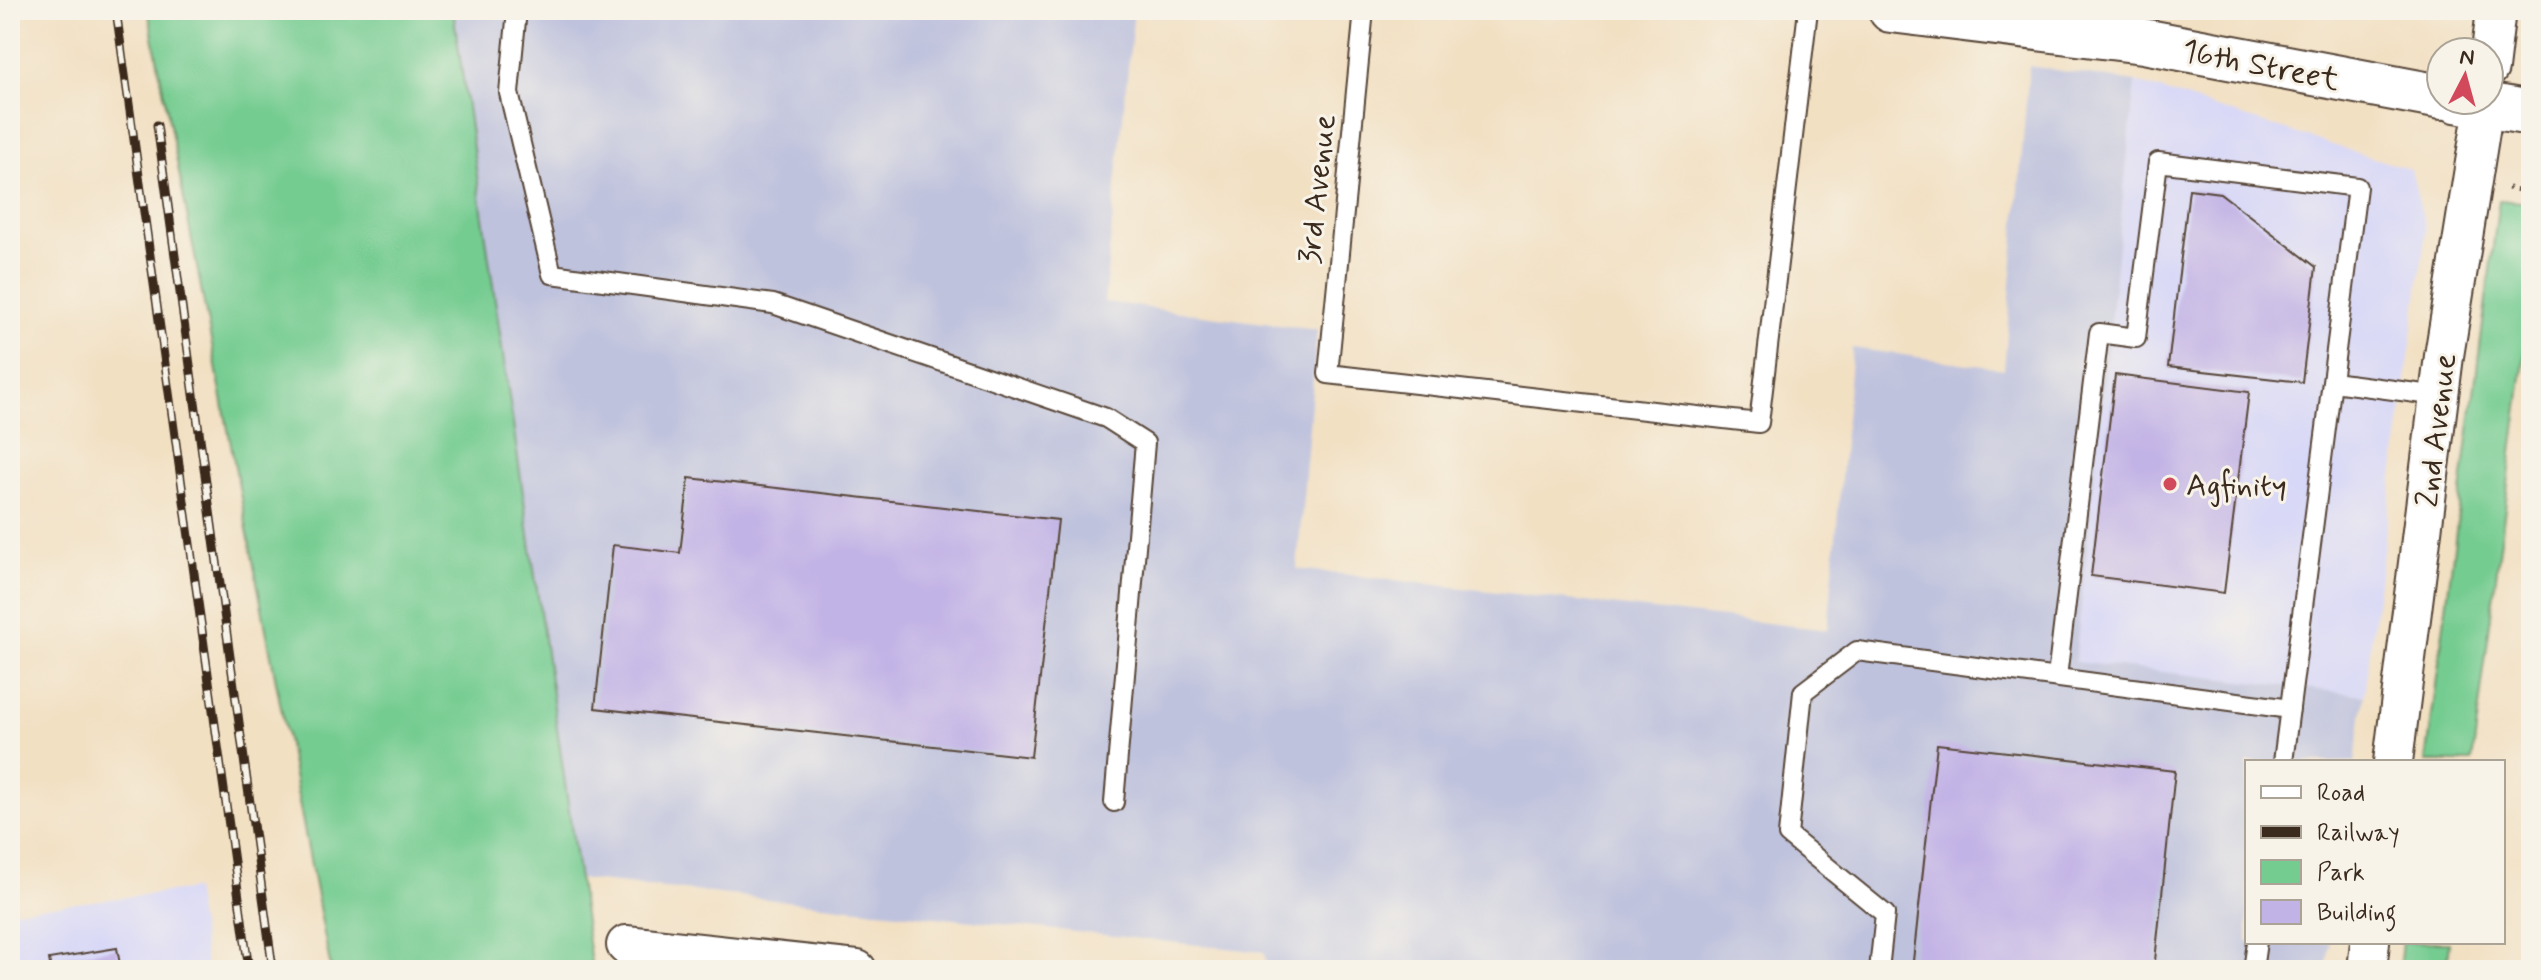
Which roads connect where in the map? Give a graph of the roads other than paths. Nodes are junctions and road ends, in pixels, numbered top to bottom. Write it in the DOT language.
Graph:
graph roads {
  1 [pos="517,10"];
  2 [pos="1364,10"];
  3 [pos="1808,10"];
  4 [pos="1891,10"];
  5 [pos="2496,10"];
  6 [pos="2491,36"];
  7 [pos="2425,94"];
  8 [pos="2505,103"];
  9 [pos="2531,113"];
  10 [pos="2476,116"];
  11 [pos="2333,382"];
  12 [pos="2439,396"];
  13 [pos="2057,677"];
  14 [pos="2290,709"];
  15 [pos="2283,760"];
  16 [pos="2393,760"];
  17 [pos="1114,802"];
  18 [pos="2257,944"];
  19 [pos="2370,944"];
  20 [pos="626,945"];
  21 [pos="857,970"];
  22 [pos="1879,970"];
  23 [pos="2253,970"];
  24 [pos="2367,970"];
  1 -- 17 [label="lane"];
  2 -- 3 [label="lane, 3rd Avenue"];
  4 -- 7 [label="main road, 16th Street"];
  5 -- 6 [label="street, 2nd Avenue"];
  8 -- 9 [label="main road"];
  10 -- 12 [label="street, 2nd Avenue"];
  11 -- 12 [label="lane"];
  11 -- 13 [label="lane"];
  11 -- 14 [label="lane"];
  12 -- 16 [label="street, 2nd Avenue"];
  13 -- 14 [label="lane"];
  13 -- 22 [label="lane"];
  14 -- 15 [label="lane"];
  18 -- 23 [label="lane"];
  19 -- 24 [label="street"];
  20 -- 21 [label="street"];
}
